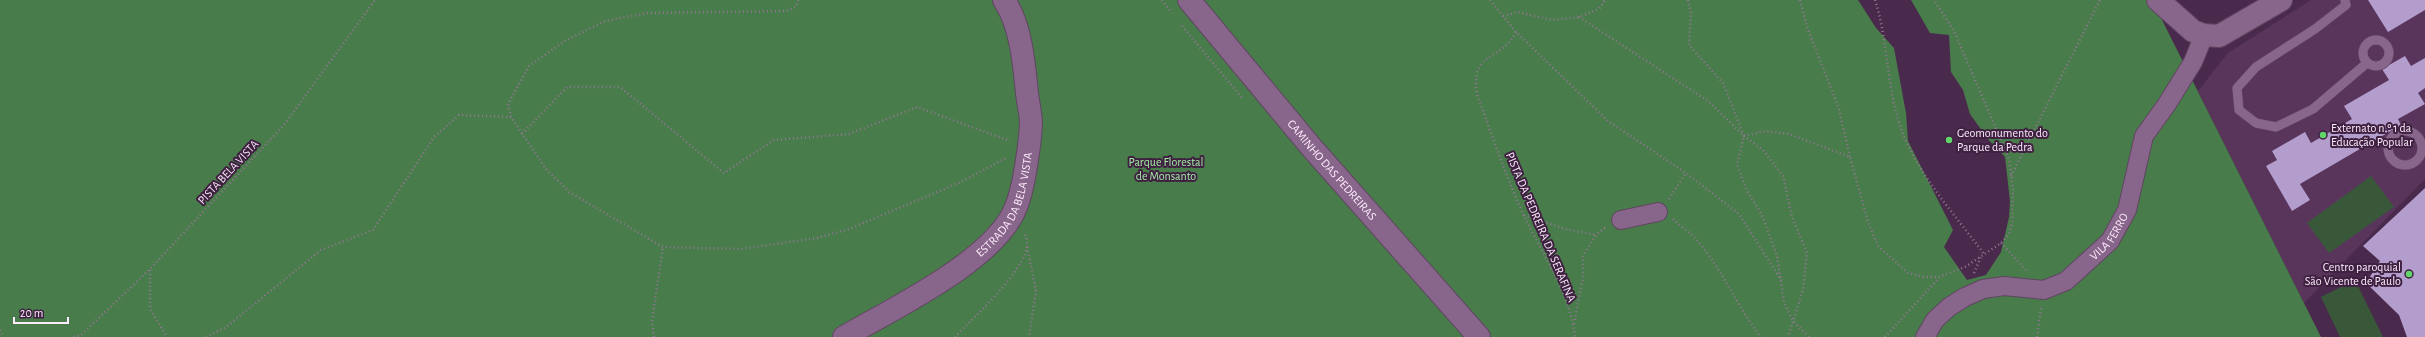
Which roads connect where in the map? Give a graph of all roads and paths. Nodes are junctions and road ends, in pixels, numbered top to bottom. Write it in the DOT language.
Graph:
graph roads {
  1 [pos="375,0"];
  2 [pos="798,0"];
  3 [pos="1004,0"];
  4 [pos="1189,0"];
  5 [pos="1490,0"];
  6 [pos="1605,0"];
  7 [pos="1688,0"];
  8 [pos="1800,0"];
  9 [pos="1875,0"];
  10 [pos="1934,0"];
  11 [pos="2100,0"];
  12 [pos="2158,0"];
  13 [pos="2281,0"];
  14 [pos="2345,0"];
  15 [pos="1503,16"];
  16 [pos="1580,17"];
  17 [pos="1516,32"];
  18 [pos="2204,35"];
  19 [pos="2367,62"];
  20 [pos="511,117"];
  21 [pos="522,134"];
  22 [pos="1744,136"];
  23 [pos="1027,148"];
  24 [pos="1850,157"];
  25 [pos="1686,173"];
  26 [pos="2011,178"];
  27 [pos="1661,211"];
  28 [pos="1524,215"];
  29 [pos="1614,223"];
  30 [pos="1023,229"];
  31 [pos="1596,235"];
  32 [pos="663,247"];
  33 [pos="1027,247"];
  34 [pos="1984,254"];
  35 [pos="150,269"];
  36 [pos="1939,277"];
  37 [pos="1782,281"];
  38 [pos="1793,321"];
  39 [pos="1574,324"];
  40 [pos="0,330"];
  41 [pos="3,337"];
  42 [pos="74,337"];
  43 [pos="167,337"];
  44 [pos="206,337"];
  45 [pos="654,337"];
  46 [pos="844,337"];
  47 [pos="955,337"];
  48 [pos="1029,337"];
  49 [pos="1479,337"];
  50 [pos="1575,337"];
  51 [pos="1761,337"];
  52 [pos="1788,337"];
  53 [pos="1809,337"];
  54 [pos="1885,337"];
  55 [pos="1925,337"];
  1 -- 35 [label="path, PISTA BELA VISTA"];
  2 -- 20 [label="path"];
  3 -- 23 [label="street, ESTRADA DA BELA VISTA"];
  4 -- 49 [label="street, CAMINHO DAS PEDREIRAS"];
  5 -- 15 [label="path"];
  6 -- 16 [label="path"];
  7 -- 22 [label="path"];
  8 -- 24 [label="path"];
  9 -- 34 [label="path"];
  10 -- 26 [label="path"];
  11 -- 26 [label="path"];
  12 -- 18 [label="street"];
  13 -- 18 [label="street"];
  14 -- 19 [label="lane"];
  15 -- 16 [label="path"];
  15 -- 17 [label="path"];
  16 -- 22 [label="path"];
  17 -- 25 [label="path"];
  17 -- 28 [label="path, PISTA DA PEDREIRA DA SERAFINA"];
  18 -- 55 [label="street, VILA FERRO"];
  20 -- 21 [label="path"];
  20 -- 44 [label="path"];
  21 -- 23 [label="path"];
  21 -- 32 [label="path"];
  22 -- 24 [label="path"];
  22 -- 37 [label="path"];
  22 -- 38 [label="path"];
  23 -- 32 [label="path"];
  23 -- 46 [label="street, ESTRADA DA BELA VISTA"];
  24 -- 36 [label="path"];
  25 -- 27 [label="path"];
  25 -- 37 [label="path"];
  26 -- 34 [label="path"];
  27 -- 29 [label="street"];
  27 -- 51 [label="path"];
  28 -- 31 [label="path"];
  28 -- 39 [label="path, PISTA DA PEDREIRA DA SERAFINA"];
  29 -- 31 [label="path"];
  30 -- 33 [label="path"];
  31 -- 39 [label="path"];
  32 -- 45 [label="path"];
  33 -- 47 [label="path"];
  33 -- 48 [label="path"];
  34 -- 36 [label="path"];
  35 -- 42 [label="path, PISTA BELA VISTA"];
  35 -- 43 [label="path"];
  36 -- 54 [label="path"];
  37 -- 38 [label="path"];
  38 -- 52 [label="path"];
  38 -- 53 [label="path"];
  39 -- 50 [label="path, PISTA DA PEDREIRA DA SERAFINA"];
  40 -- 41 [label="path"];
}
